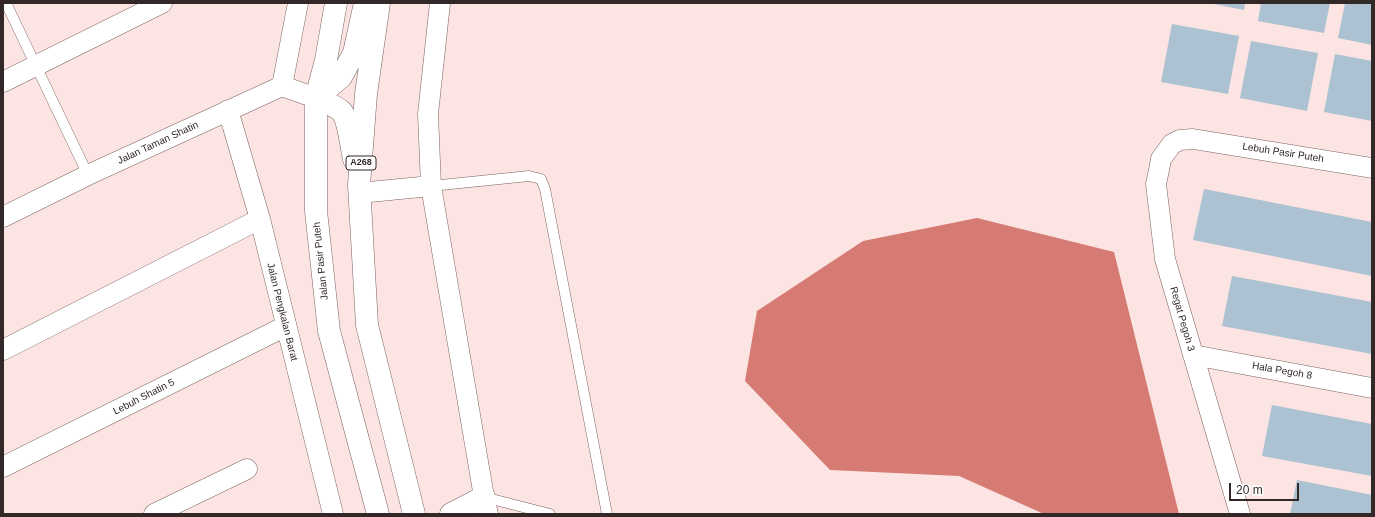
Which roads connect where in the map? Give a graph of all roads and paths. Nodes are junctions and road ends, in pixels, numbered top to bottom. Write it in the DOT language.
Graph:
graph roads {
  1 [pos="6,3"];
  2 [pos="162,3"];
  3 [pos="298,3"];
  4 [pos="336,3"];
  5 [pos="365,3"];
  6 [pos="379,3"];
  7 [pos="440,3"];
  8 [pos="36,66"];
  9 [pos="3,82"];
  10 [pos="282,86"];
  11 [pos="316,98"];
  12 [pos="228,110"];
  13 [pos="1193,139"];
  14 [pos="1372,168"];
  15 [pos="88,175"];
  16 [pos="431,186"];
  17 [pos="359,189"];
  18 [pos="3,217"];
  19 [pos="260,219"];
  20 [pos="286,326"];
  21 [pos="3,350"];
  22 [pos="1193,355"];
  23 [pos="1372,388"];
  24 [pos="3,467"];
  25 [pos="247,469"];
  26 [pos="486,506"];
  27 [pos="154,514"];
  28 [pos="333,514"];
  29 [pos="378,514"];
  30 [pos="414,514"];
  31 [pos="451,514"];
  32 [pos="550,514"];
  33 [pos="607,514"];
  34 [pos="1240,514"];
  1 -- 8 [label="lane"];
  2 -- 8 [label="street"];
  3 -- 10 [label="street"];
  4 -- 11 [label="main road, Jalan Pasir Puteh"];
  5 -- 11 [label="main road"];
  6 -- 17 [label="main road, A268"];
  7 -- 16 [label="street"];
  8 -- 9 [label="street"];
  8 -- 15 [label="lane"];
  10 -- 11 [label="street"];
  10 -- 12 [label="street, Jalan Taman Shatin"];
  11 -- 17 [label="main road"];
  11 -- 29 [label="main road, Jalan Pasir Puteh"];
  12 -- 15 [label="street, Jalan Taman Shatin"];
  12 -- 19 [label="street, Jalan Pengkalan Barat"];
  13 -- 14 [label="street, Lebuh Pasir Puteh"];
  13 -- 22 [label="street, Regat Pegoh 3"];
  15 -- 18 [label="street, Jalan Taman Shatin"];
  16 -- 17 [label="street"];
  16 -- 26 [label="street"];
  16 -- 33 [label="lane"];
  17 -- 30 [label="main road, A268"];
  19 -- 20 [label="street, Jalan Pengkalan Barat"];
  19 -- 21 [label="street"];
  20 -- 24 [label="street, Lebuh Shatin 5"];
  20 -- 28 [label="street, Jalan Pengkalan Barat"];
  22 -- 23 [label="street, Hala Pegoh 8"];
  22 -- 34 [label="street, Regat Pegoh 3"];
  25 -- 27 [label="street"];
  26 -- 31 [label="main road"];
  26 -- 32 [label="lane"];
}
